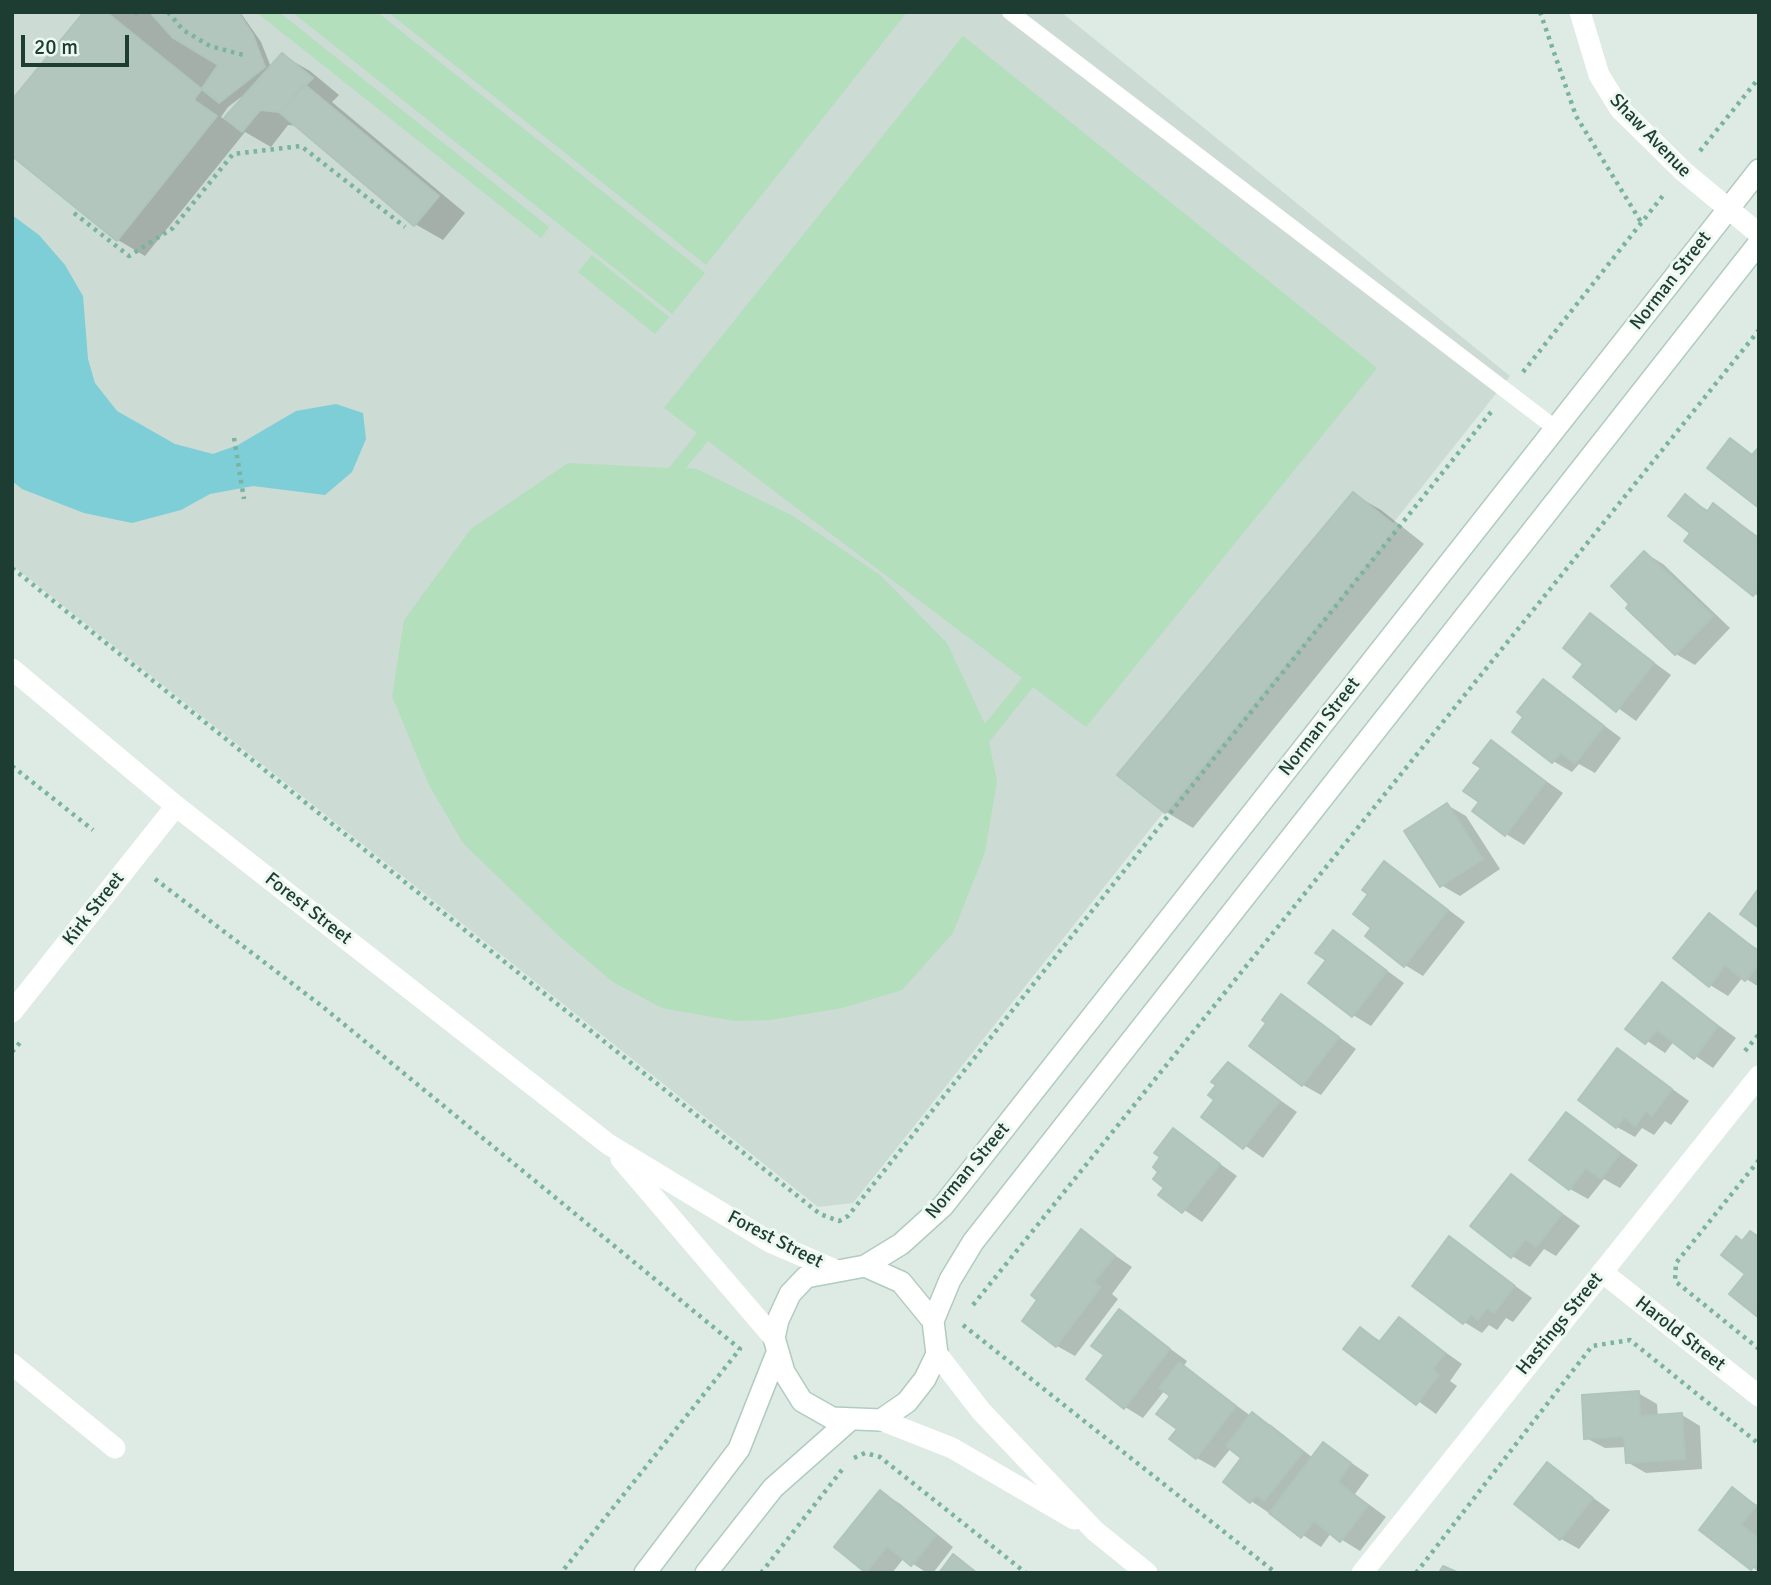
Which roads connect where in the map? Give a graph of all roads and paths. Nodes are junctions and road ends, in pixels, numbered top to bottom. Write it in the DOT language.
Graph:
graph roads {
  1 [pos="168,12"];
  2 [pos="1010,12"];
  3 [pos="1540,12"];
  4 [pos="1580,12"];
  5 [pos="247,56"];
  6 [pos="1759,170"];
  7 [pos="1728,209"];
  8 [pos="74,213"];
  9 [pos="405,227"];
  10 [pos="1759,234"];
  11 [pos="1759,243"];
  12 [pos="1759,330"];
  13 [pos="1508,390"];
  14 [pos="1555,428"];
  15 [pos="234,438"];
  16 [pos="244,499"];
  17 [pos="12,568"];
  18 [pos="12,669"];
  19 [pos="12,766"];
  20 [pos="176,806"];
  21 [pos="93,830"];
  22 [pos="152,877"];
  23 [pos="12,1012"];
  24 [pos="1759,1076"];
  25 [pos="608,1144"];
  26 [pos="1759,1160"];
  27 [pos="865,1266"];
  28 [pos="835,1270"];
  29 [pos="1602,1272"];
  30 [pos="968,1312"];
  31 [pos="933,1321"];
  32 [pos="959,1322"];
  33 [pos="776,1345"];
  34 [pos="1759,1349"];
  35 [pos="937,1354"];
  36 [pos="12,1364"];
  37 [pos="1759,1396"];
  38 [pos="851,1419"];
  39 [pos="881,1420"];
  40 [pos="1759,1444"];
  41 [pos="116,1448"];
  42 [pos="1094,1531"];
  43 [pos="561,1573"];
  44 [pos="645,1573"];
  45 [pos="706,1573"];
  46 [pos="761,1573"];
  47 [pos="1026,1573"];
  48 [pos="1147,1573"];
  49 [pos="1276,1573"];
  50 [pos="1362,1573"];
  51 [pos="1416,1573"];
  1 -- 5 [label="path"];
  2 -- 13 [label="lane"];
  3 -- 13 [label="path"];
  4 -- 7 [label="main road, Shaw Avenue"];
  6 -- 7 [label="main road, Norman Street"];
  7 -- 10 [label="main road, Shaw Avenue"];
  7 -- 14 [label="main road, Norman Street"];
  8 -- 9 [label="path"];
  11 -- 31 [label="main road"];
  12 -- 30 [label="path"];
  13 -- 14 [label="lane"];
  13 -- 17 [label="path"];
  14 -- 27 [label="main road, Norman Street"];
  15 -- 16 [label="path"];
  18 -- 20 [label="main road, Forest Street"];
  19 -- 21 [label="path"];
  20 -- 23 [label="main road, Kirk Street"];
  20 -- 25 [label="main road, Forest Street"];
  22 -- 43 [label="path"];
  24 -- 29 [label="main road, Hastings Street"];
  25 -- 28 [label="main road, Forest Street"];
  25 -- 33 [label="main road, Forest Street"];
  26 -- 34 [label="path"];
  27 -- 28 [label="main road"];
  27 -- 31 [label="main road"];
  28 -- 33 [label="main road"];
  29 -- 37 [label="main road, Harold Street"];
  29 -- 50 [label="main road, Hastings Street"];
  31 -- 35 [label="main road"];
  32 -- 49 [label="path"];
  33 -- 38 [label="main road"];
  33 -- 44 [label="main road"];
  35 -- 39 [label="main road"];
  35 -- 42 [label="main road"];
  36 -- 41 [label="main road"];
  38 -- 39 [label="main road"];
  38 -- 45 [label="main road"];
  39 -- 42 [label="main road"];
  40 -- 51 [label="path"];
  42 -- 48 [label="main road"];
  46 -- 47 [label="path"];
}
